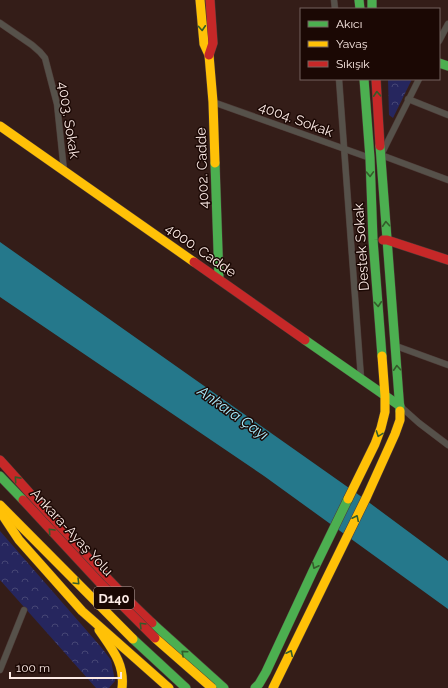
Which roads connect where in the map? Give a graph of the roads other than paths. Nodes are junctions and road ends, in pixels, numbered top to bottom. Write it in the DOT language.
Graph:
graph roads {
  1 [pos="200,0"];
  2 [pos="210,0"];
  3 [pos="0,23"];
  4 [pos="448,24"];
  5 [pos="440,39"];
  6 [pos="209,55"];
  7 [pos="339,80"];
  8 [pos="364,80"];
  9 [pos="376,80"];
  10 [pos="418,80"];
  11 [pos="408,100"];
  12 [pos="213,102"];
  13 [pos="448,115"];
  14 [pos="0,126"];
  15 [pos="344,149"];
  16 [pos="381,155"];
  17 [pos="370,158"];
  18 [pos="64,171"];
  19 [pos="448,180"];
  20 [pos="373,240"];
  21 [pos="387,240"];
  22 [pos="448,260"];
  23 [pos="219,279"];
  24 [pos="396,346"];
  25 [pos="448,365"];
  26 [pos="361,378"];
  27 [pos="386,396"];
  28 [pos="400,406"];
  29 [pos="448,445"];
  30 [pos="0,460"];
  31 [pos="0,476"];
  32 [pos="0,505"];
  33 [pos="0,511"];
  34 [pos="24,610"];
  35 [pos="94,622"];
  36 [pos="203,669"];
  37 [pos="0,670"];
  38 [pos="122,688"];
  39 [pos="169,688"];
  40 [pos="186,688"];
  41 [pos="202,688"];
  42 [pos="212,688"];
  43 [pos="224,688"];
  44 [pos="255,688"];
  45 [pos="273,688"];
  1 -- 6 [label="main road, 4002. Cadde, one-way"];
  2 -- 6 [label="main road, 4002. Cadde"];
  3 -- 18 [label="street, 4003. Sokak"];
  4 -- 5 [label="street"];
  6 -- 12 [label="main road, 4002. Cadde"];
  7 -- 15 [label="street"];
  8 -- 17 [label="main road, Destek Sokak"];
  16 -- 9 [label="main road, Destek Sokak, one-way"];
  10 -- 11 [label="street"];
  11 -- 13 [label="street"];
  11 -- 16 [label="street"];
  12 -- 15 [label="street, 4004. Sokak"];
  12 -- 23 [label="main road, 4002. Cadde"];
  14 -- 18 [label="main road, 4000. Cadde"];
  15 -- 17 [label="street, 4004. Sokak"];
  15 -- 26 [label="street"];
  16 -- 19 [label="street"];
  21 -- 16 [label="main road, Destek Sokak, one-way"];
  17 -- 20 [label="main road, Destek Sokak, one-way"];
  18 -- 23 [label="main road, 4000. Cadde"];
  20 -- 21 [label="main road"];
  20 -- 27 [label="main road, Destek Sokak, one-way"];
  21 -- 22 [label="main road"];
  21 -- 24 [label="main road, Destek Sokak"];
  23 -- 26 [label="main road, 4000. Cadde"];
  24 -- 25 [label="street"];
  28 -- 24 [label="main road, Destek Sokak, one-way"];
  26 -- 27 [label="main road, 4000. Cadde"];
  27 -- 28 [label="main road"];
  27 -- 44 [label="main road, Destek Sokak, one-way"];
  28 -- 29 [label="street"];
  45 -- 28 [label="main road, Destek Sokak, one-way"];
  36 -- 30 [label="main road, one-way"];
  42 -- 31 [label="main road, Ankara-Ayaş Yolu / D140, one-way, bridge"];
  32 -- 40 [label="main road, D140, one-way"];
  33 -- 35 [label="main road"];
  34 -- 37 [label="street"];
  35 -- 38 [label="main road"];
  35 -- 39 [label="main road"];
  36 -- 41 [label="main road"];
  36 -- 43 [label="main road"];
}
